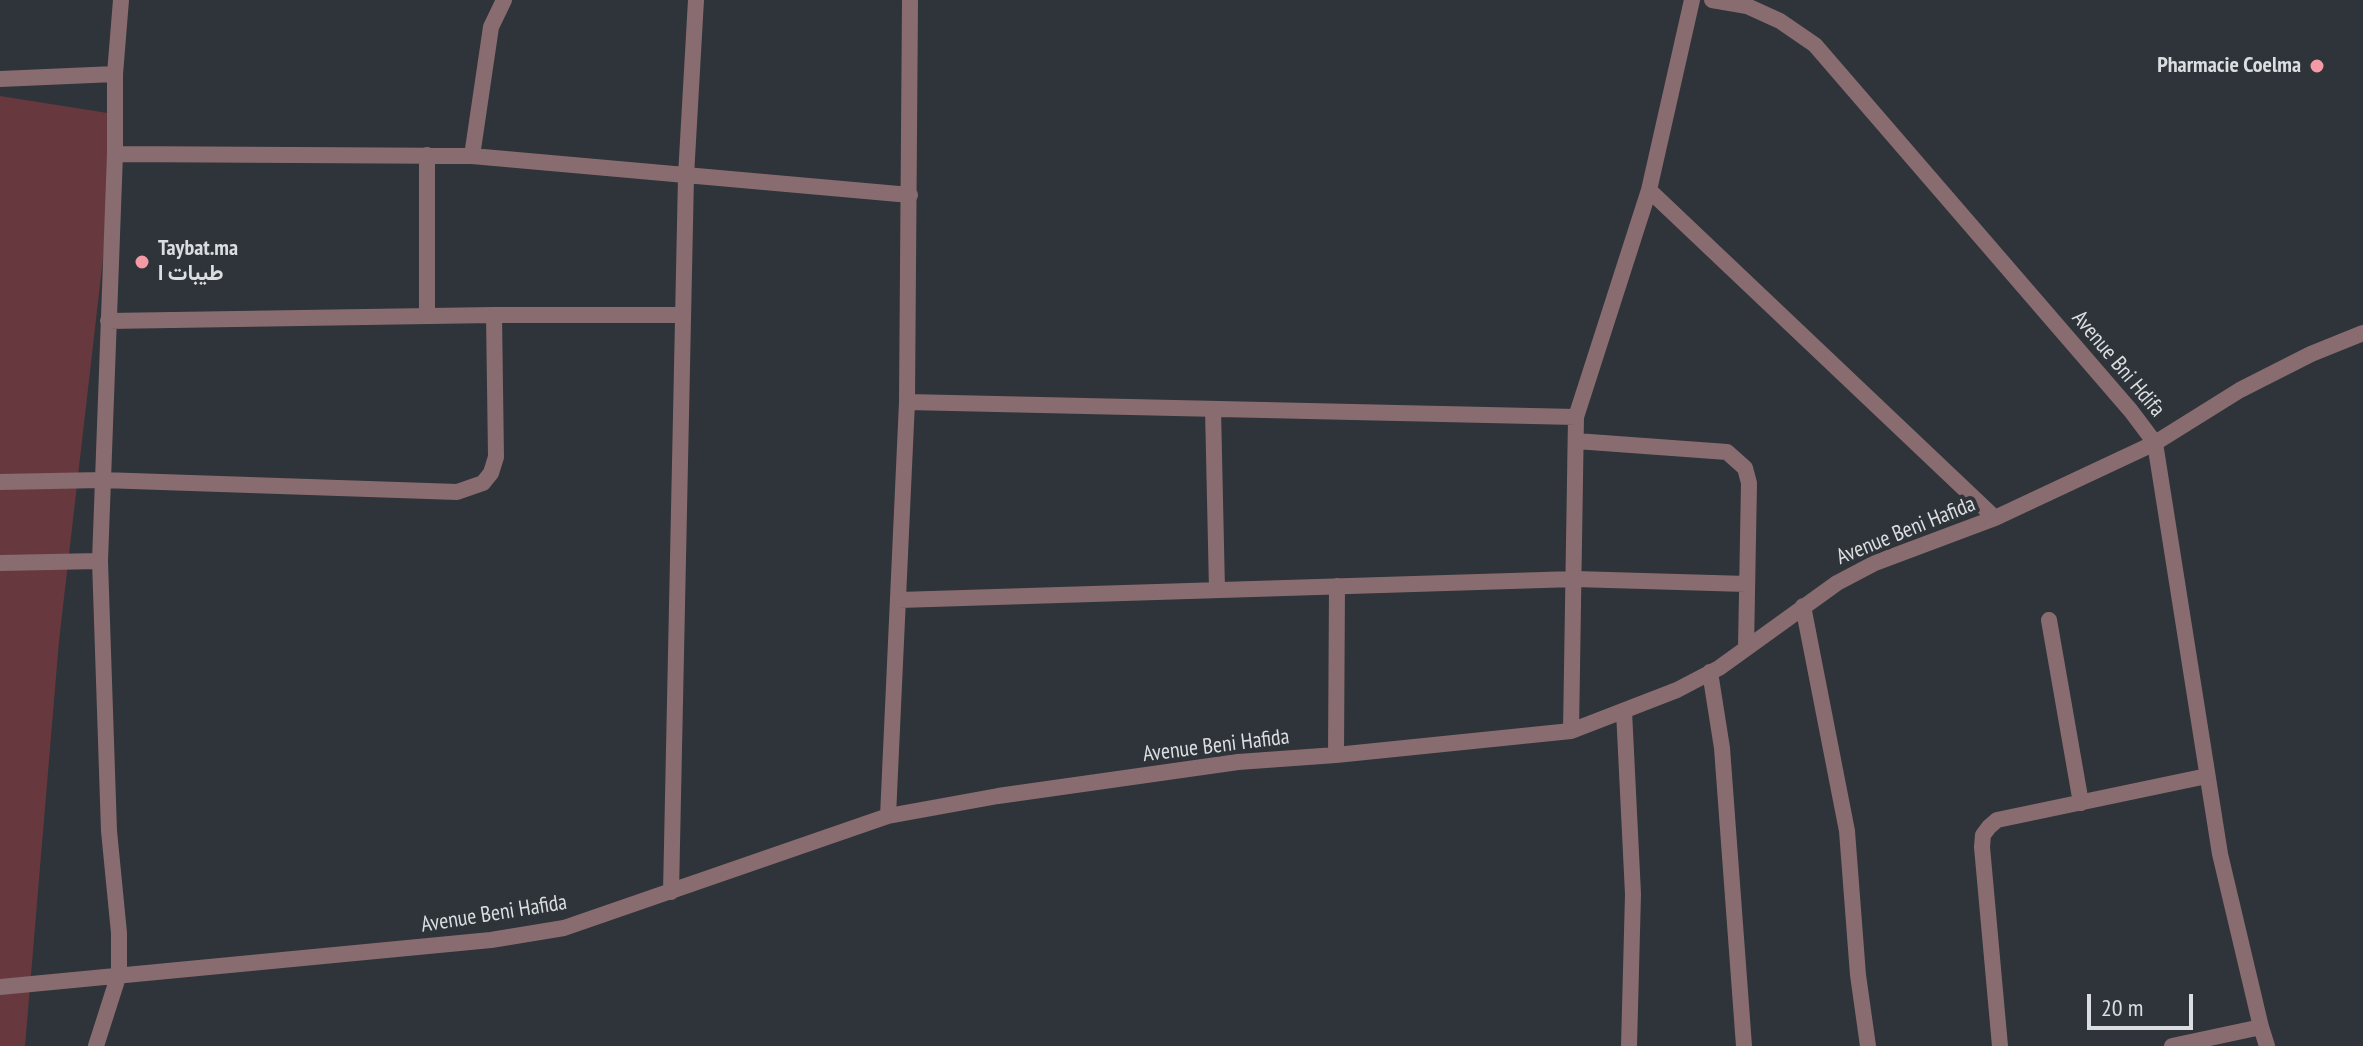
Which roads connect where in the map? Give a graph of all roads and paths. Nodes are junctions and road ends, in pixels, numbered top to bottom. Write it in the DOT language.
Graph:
graph roads {
  1 [pos="121,0"];
  2 [pos="504,0"];
  3 [pos="696,0"];
  4 [pos="910,0"];
  5 [pos="1692,0"];
  6 [pos="1712,0"];
  7 [pos="115,74"];
  8 [pos="0,79"];
  9 [pos="115,154"];
  10 [pos="427,155"];
  11 [pos="472,156"];
  12 [pos="686,176"];
  13 [pos="1649,190"];
  14 [pos="910,195"];
  15 [pos="494,315"];
  16 [pos="683,315"];
  17 [pos="427,316"];
  18 [pos="108,321"];
  19 [pos="2363,333"];
  20 [pos="907,402"];
  21 [pos="1213,409"];
  22 [pos="1576,417"];
  23 [pos="1576,441"];
  24 [pos="2155,443"];
  25 [pos="102,480"];
  26 [pos="0,482"];
  27 [pos="1995,518"];
  28 [pos="100,561"];
  29 [pos="0,563"];
  30 [pos="1575,579"];
  31 [pos="1747,584"];
  32 [pos="1337,586"];
  33 [pos="1217,590"];
  34 [pos="899,600"];
  35 [pos="1803,606"];
  36 [pos="2049,620"];
  37 [pos="1746,648"];
  38 [pos="1710,672"];
  39 [pos="1624,711"];
  40 [pos="1571,731"];
  41 [pos="1336,755"];
  42 [pos="2207,776"];
  43 [pos="2081,803"];
  44 [pos="888,816"];
  45 [pos="671,892"];
  46 [pos="119,974"];
  47 [pos="0,987"];
  48 [pos="2261,1027"];
  49 [pos="96,1046"];
  50 [pos="1629,1046"];
  51 [pos="1744,1046"];
  52 [pos="1868,1046"];
  53 [pos="2000,1046"];
  54 [pos="2172,1046"];
  55 [pos="2267,1046"];
  1 -- 7 [label="street"];
  2 -- 11 [label="street"];
  3 -- 12 [label="street"];
  4 -- 14 [label="street"];
  5 -- 13 [label="street"];
  6 -- 24 [label="street, Avenue Bni Hdifa"];
  7 -- 8 [label="street"];
  7 -- 9 [label="street"];
  9 -- 10 [label="street"];
  9 -- 18 [label="street"];
  10 -- 11 [label="street"];
  10 -- 17 [label="street"];
  11 -- 12 [label="street"];
  12 -- 14 [label="street"];
  12 -- 16 [label="street"];
  13 -- 22 [label="street"];
  13 -- 27 [label="street"];
  14 -- 20 [label="street"];
  15 -- 16 [label="street"];
  15 -- 17 [label="street"];
  15 -- 25 [label="street"];
  16 -- 45 [label="street"];
  17 -- 18 [label="street"];
  18 -- 25 [label="street"];
  19 -- 24 [label="street, Avenue Beni Hafida"];
  20 -- 21 [label="street"];
  20 -- 34 [label="street"];
  21 -- 22 [label="street"];
  21 -- 33 [label="street"];
  22 -- 23 [label="street"];
  23 -- 30 [label="street"];
  23 -- 31 [label="street"];
  24 -- 27 [label="street, Avenue Beni Hafida"];
  24 -- 42 [label="street, Avenue Bni Hdifa"];
  25 -- 26 [label="street"];
  25 -- 28 [label="street"];
  27 -- 35 [label="street, Avenue Beni Hafida"];
  28 -- 29 [label="street"];
  28 -- 46 [label="street"];
  30 -- 31 [label="street"];
  30 -- 32 [label="street"];
  30 -- 40 [label="street"];
  31 -- 37 [label="street"];
  32 -- 33 [label="street"];
  32 -- 41 [label="street"];
  33 -- 34 [label="street"];
  34 -- 44 [label="street"];
  35 -- 37 [label="street, Avenue Beni Hafida"];
  35 -- 52 [label="street"];
  36 -- 43 [label="street"];
  37 -- 38 [label="street, Avenue Beni Hafida"];
  38 -- 39 [label="street, Avenue Beni Hafida"];
  38 -- 51 [label="street"];
  39 -- 40 [label="street, Avenue Beni Hafida"];
  39 -- 50 [label="street"];
  40 -- 41 [label="street, Avenue Beni Hafida"];
  41 -- 44 [label="street, Avenue Beni Hafida"];
  42 -- 43 [label="street"];
  42 -- 48 [label="street, Avenue Bni Hdifa"];
  43 -- 53 [label="street"];
  44 -- 45 [label="street, Avenue Beni Hafida"];
  45 -- 46 [label="street, Avenue Beni Hafida"];
  46 -- 47 [label="street, Avenue Beni Hafida"];
  46 -- 49 [label="street"];
  48 -- 54 [label="street"];
  48 -- 55 [label="street, Avenue Bni Hdifa"];
}
